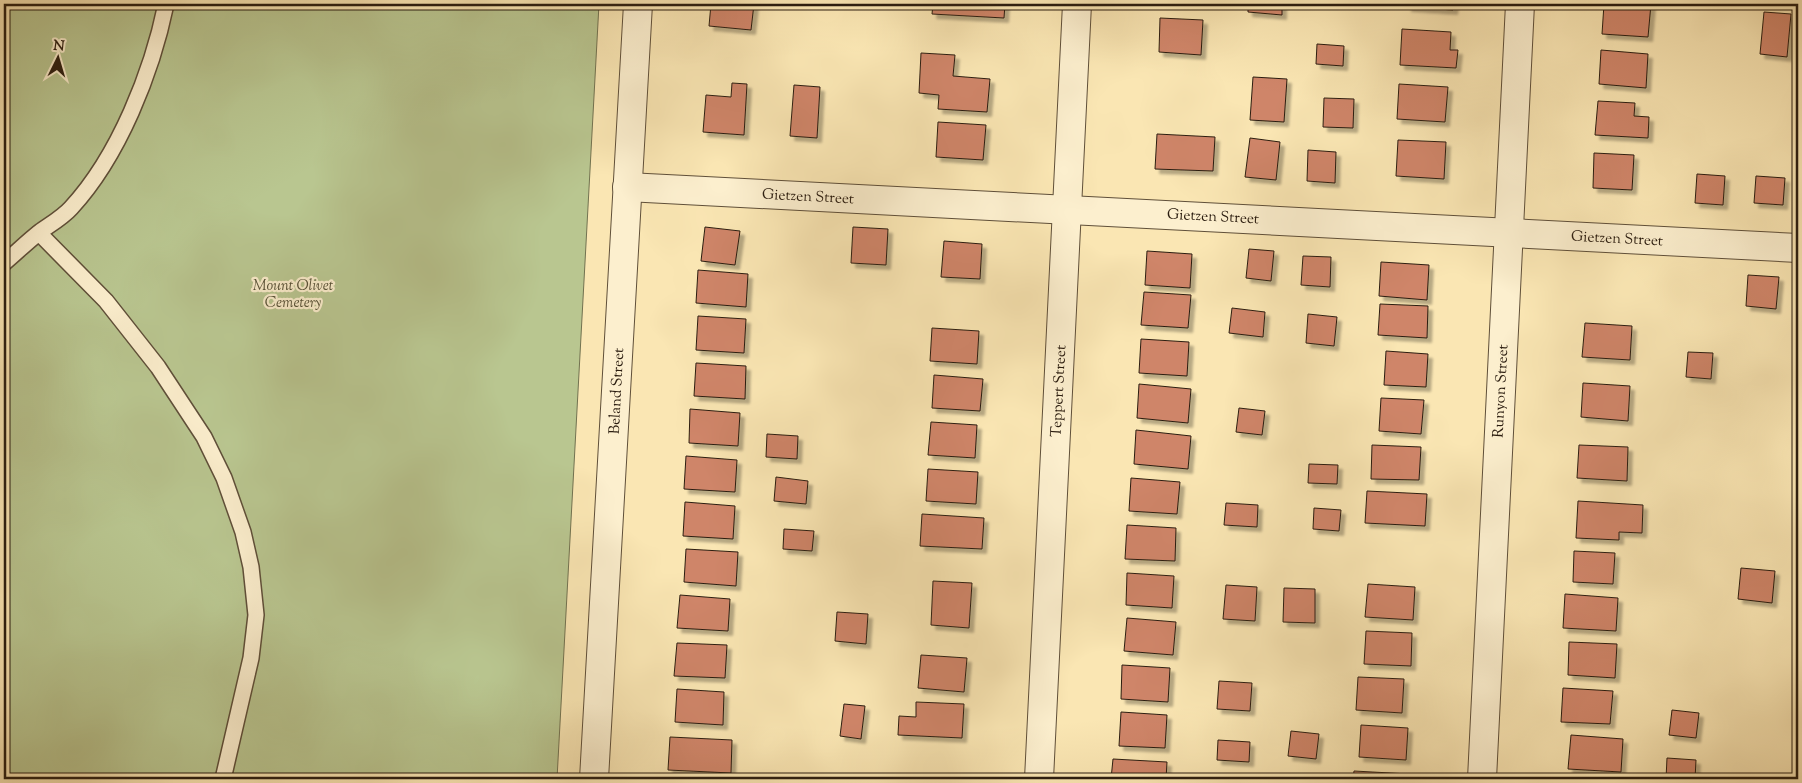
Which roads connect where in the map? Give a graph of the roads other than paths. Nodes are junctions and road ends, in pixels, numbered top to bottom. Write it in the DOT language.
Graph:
graph roads {
  1 [pos="166,4"];
  2 [pos="638,4"];
  3 [pos="1077,4"];
  4 [pos="1520,4"];
  5 [pos="627,186"];
  6 [pos="1066,209"];
  7 [pos="1508,231"];
  8 [pos="39,233"];
  9 [pos="1798,248"];
  10 [pos="4,263"];
  11 [pos="223,779"];
  12 [pos="594,779"];
  13 [pos="1039,779"];
  14 [pos="1482,779"];
  1 -- 8 [label="lane"];
  2 -- 5 [label="street, Beland Street"];
  3 -- 6 [label="street, Teppert Street"];
  4 -- 7 [label="street, Runyon Street"];
  5 -- 6 [label="street, Gietzen Street"];
  5 -- 12 [label="street, Beland Street"];
  6 -- 7 [label="street, Gietzen Street"];
  6 -- 13 [label="street, Teppert Street"];
  7 -- 9 [label="street, Gietzen Street"];
  7 -- 14 [label="street, Runyon Street"];
  8 -- 10 [label="lane"];
  8 -- 11 [label="lane"];
}
